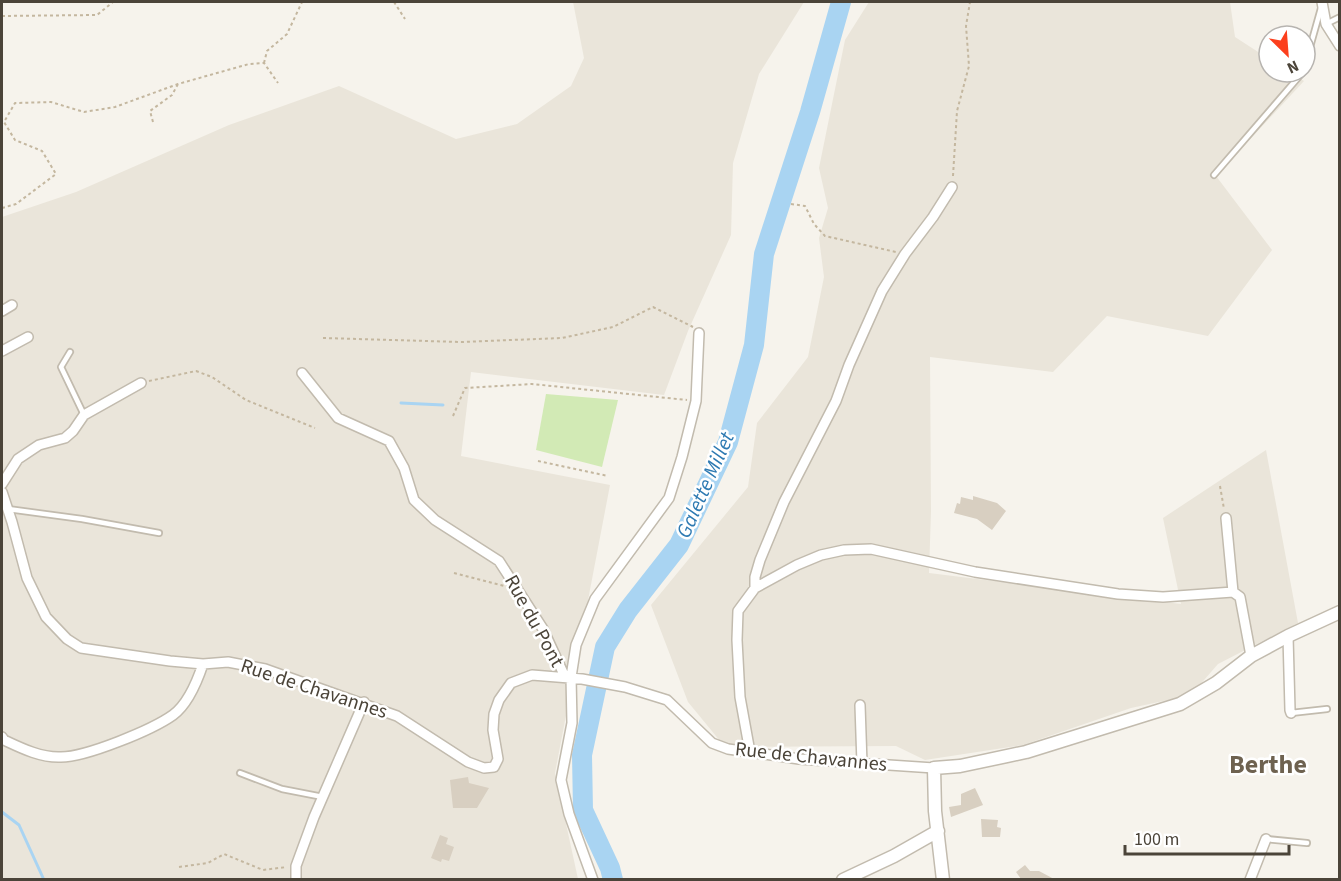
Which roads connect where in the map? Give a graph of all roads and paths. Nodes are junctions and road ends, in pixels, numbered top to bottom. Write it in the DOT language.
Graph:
graph roads {
  1 [pos="113,2"];
  2 [pos="302,2"];
  3 [pos="394,2"];
  4 [pos="970,2"];
  5 [pos="1322,2"];
  6 [pos="2,15"];
  7 [pos="1340,17"];
  8 [pos="405,18"];
  9 [pos="1316,24"];
  10 [pos="1326,24"];
  11 [pos="1340,46"];
  12 [pos="264,63"];
  13 [pos="278,83"];
  14 [pos="178,84"];
  15 [pos="1293,84"];
  16 [pos="153,122"];
  17 [pos="3,123"];
  18 [pos="1214,175"];
  19 [pos="952,187"];
  20 [pos="791,204"];
  21 [pos="2,208"];
  22 [pos="905,254"];
  23 [pos="12,305"];
  24 [pos="2,311"];
  25 [pos="699,333"];
  26 [pos="28,336"];
  27 [pos="323,338"];
  28 [pos="2,351"];
  29 [pos="70,352"];
  30 [pos="302,373"];
  31 [pos="141,383"];
  32 [pos="696,401"];
  33 [pos="84,415"];
  34 [pos="453,416"];
  35 [pos="315,429"];
  36 [pos="538,460"];
  37 [pos="608,476"];
  38 [pos="2,484"];
  39 [pos="1220,486"];
  40 [pos="2,492"];
  41 [pos="8,509"];
  42 [pos="1226,518"];
  43 [pos="159,533"];
  44 [pos="454,573"];
  45 [pos="755,588"];
  46 [pos="519,590"];
  47 [pos="1233,592"];
  48 [pos="1340,612"];
  49 [pos="1288,636"];
  50 [pos="1251,656"];
  51 [pos="203,664"];
  52 [pos="568,677"];
  53 [pos="364,702"];
  54 [pos="860,705"];
  55 [pos="1327,709"];
  56 [pos="1291,713"];
  57 [pos="2,737"];
  58 [pos="750,752"];
  59 [pos="862,764"];
  60 [pos="934,768"];
  61 [pos="240,773"];
  62 [pos="323,797"];
  63 [pos="938,831"];
  64 [pos="1266,839"];
  65 [pos="1307,843"];
  66 [pos="296,866"];
  67 [pos="179,867"];
  68 [pos="296,879"];
  69 [pos="593,879"];
  70 [pos="843,879"];
  71 [pos="943,879"];
  72 [pos="1250,879"];
  1 -- 6 [label="path"];
  2 -- 12 [label="path"];
  3 -- 8 [label="path"];
  4 -- 19 [label="path"];
  5 -- 9 [label="lane"];
  5 -- 10 [label="street"];
  7 -- 10 [label="lane"];
  10 -- 11 [label="street"];
  12 -- 13 [label="path"];
  12 -- 14 [label="path"];
  14 -- 16 [label="path"];
  14 -- 17 [label="path"];
  15 -- 18 [label="lane"];
  17 -- 21 [label="path"];
  19 -- 22 [label="street"];
  20 -- 22 [label="path"];
  22 -- 45 [label="street"];
  23 -- 24 [label="street"];
  25 -- 27 [label="path"];
  25 -- 32 [label="street"];
  26 -- 28 [label="street"];
  29 -- 33 [label="lane"];
  30 -- 46 [label="street, Rue du Pont"];
  31 -- 33 [label="street"];
  31 -- 35 [label="path"];
  32 -- 34 [label="path"];
  32 -- 52 [label="street"];
  33 -- 38 [label="street"];
  36 -- 37 [label="path"];
  39 -- 42 [label="path"];
  40 -- 41 [label="street, Rue de Chavannes"];
  41 -- 43 [label="lane"];
  41 -- 51 [label="street, Rue de Chavannes"];
  42 -- 47 [label="street"];
  44 -- 46 [label="path"];
  45 -- 47 [label="street"];
  45 -- 58 [label="street"];
  46 -- 52 [label="street, Rue du Pont"];
  47 -- 50 [label="street"];
  48 -- 49 [label="street, Rue de Chavannes"];
  49 -- 50 [label="street, Rue de Chavannes"];
  49 -- 56 [label="street"];
  50 -- 60 [label="street, Rue de Chavannes"];
  51 -- 53 [label="street, Rue de Chavannes"];
  51 -- 57 [label="street"];
  52 -- 53 [label="street, Rue de Chavannes"];
  52 -- 58 [label="street, Rue de Chavannes"];
  52 -- 69 [label="street"];
  53 -- 62 [label="street"];
  54 -- 59 [label="street"];
  55 -- 56 [label="lane"];
  58 -- 59 [label="street, Rue de Chavannes"];
  59 -- 60 [label="street, Rue de Chavannes"];
  60 -- 63 [label="street"];
  61 -- 62 [label="lane"];
  62 -- 66 [label="street"];
  63 -- 70 [label="street"];
  63 -- 71 [label="street"];
  64 -- 65 [label="lane"];
  64 -- 72 [label="street"];
  66 -- 67 [label="path"];
  66 -- 68 [label="street"];
}
